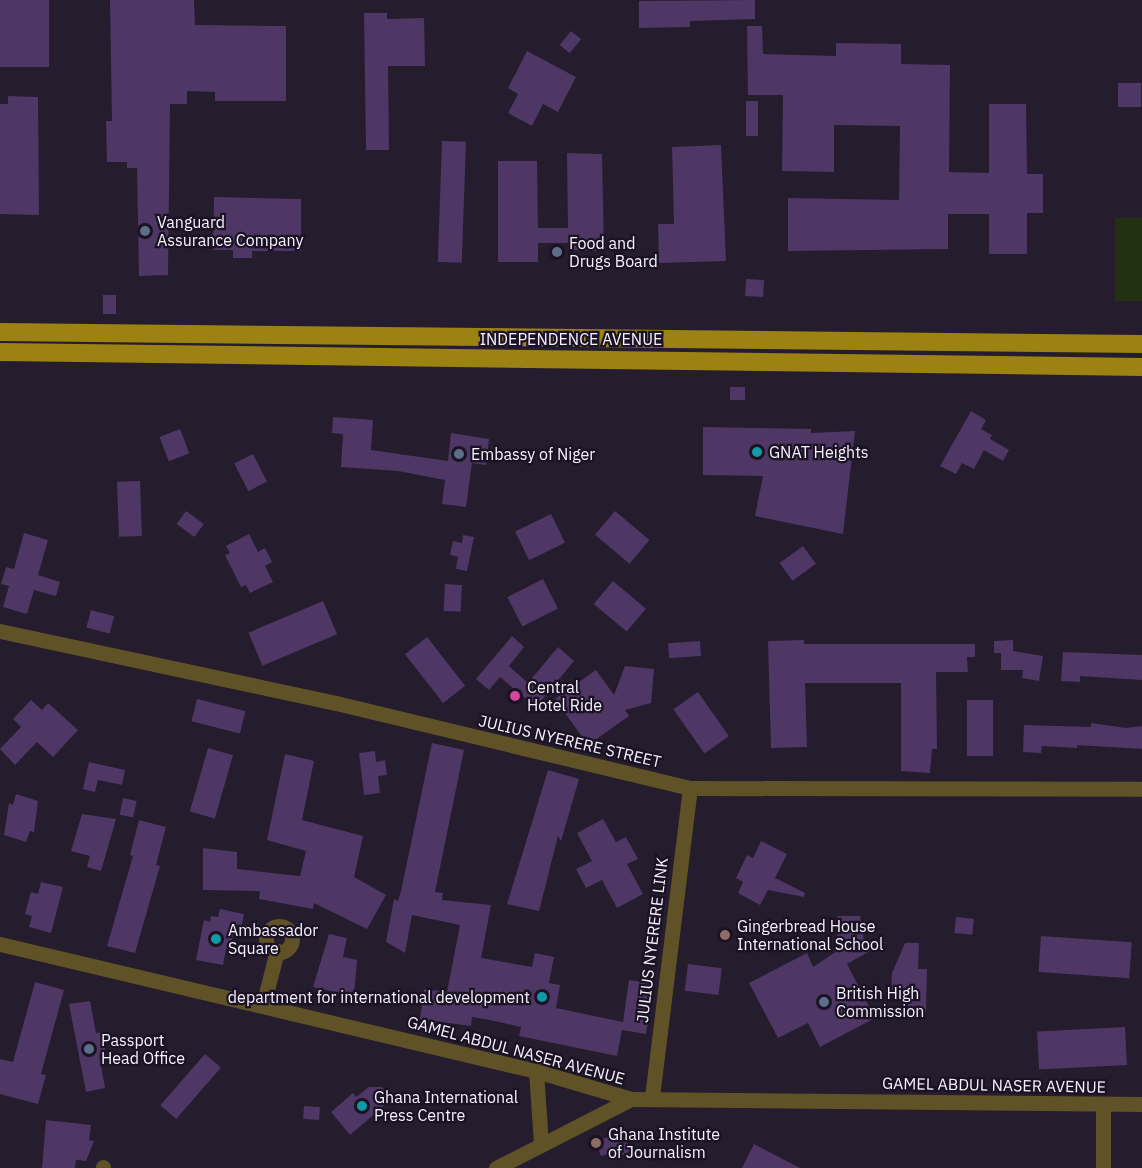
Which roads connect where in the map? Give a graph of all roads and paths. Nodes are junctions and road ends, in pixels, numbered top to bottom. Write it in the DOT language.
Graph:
graph roads {
  1 [pos="0,332"];
  2 [pos="1142,344"];
  3 [pos="0,352"];
  4 [pos="1142,367"];
  5 [pos="0,631"];
  6 [pos="690,788"];
  7 [pos="1142,789"];
  8 [pos="0,945"];
  9 [pos="277,951"];
  10 [pos="263,1005"];
  11 [pos="536,1071"];
  12 [pos="652,1097"];
  13 [pos="631,1099"];
  14 [pos="1142,1104"];
  15 [pos="1103,1105"];
  16 [pos="541,1145"];
  17 [pos="496,1168"];
  18 [pos="1103,1168"];
  1 -- 2 [label="main road, INDEPENDENCE AVENUE"];
  3 -- 4 [label="main road, INDEPENDENCE AVENUE"];
  5 -- 6 [label="street, JULIUS NYERERE STREET"];
  6 -- 7 [label="street, JULIUS NYERERE STREET"];
  6 -- 12 [label="street, JULIUS NYERERE LINK"];
  8 -- 10 [label="street, GAMEL ABDUL NASER AVENUE"];
  9 -- 10 [label="street"];
  10 -- 11 [label="street, GAMEL ABDUL NASER AVENUE"];
  11 -- 13 [label="street, GAMEL ABDUL NASER AVENUE"];
  11 -- 16 [label="street"];
  12 -- 13 [label="street, GAMEL ABDUL NASER AVENUE"];
  12 -- 15 [label="street, GAMEL ABDUL NASER AVENUE"];
  13 -- 16 [label="street"];
  14 -- 15 [label="street, GAMEL ABDUL NASER AVENUE"];
  15 -- 18 [label="street"];
  16 -- 17 [label="street"];
}
